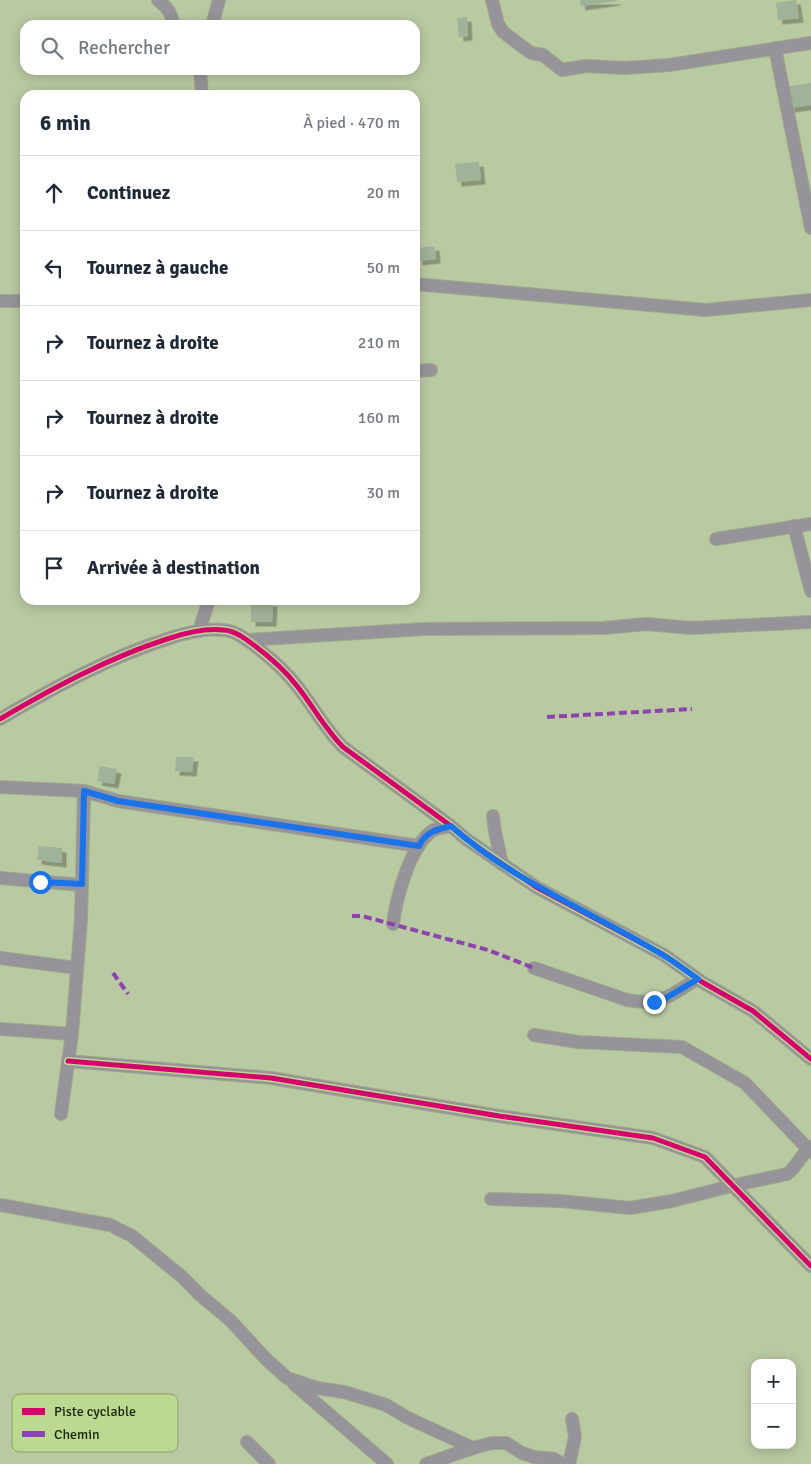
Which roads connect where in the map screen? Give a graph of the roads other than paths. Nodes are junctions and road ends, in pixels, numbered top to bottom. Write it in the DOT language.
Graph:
graph roads {
  1 [pos="158,0"];
  2 [pos="219,0"];
  3 [pos="492,0"];
  4 [pos="173,20"];
  5 [pos="213,20"];
  6 [pos="811,43"];
  7 [pos="774,48"];
  8 [pos="200,75"];
  9 [pos="202,90"];
  10 [pos="811,228"];
  11 [pos="420,284"];
  12 [pos="811,300"];
  13 [pos="0,301"];
  14 [pos="20,301"];
  15 [pos="431,370"];
  16 [pos="420,371"];
  17 [pos="811,524"];
  18 [pos="794,526"];
  19 [pos="716,538"];
  20 [pos="811,592"];
  21 [pos="207,605"];
  22 [pos="811,622"];
  23 [pos="199,631"];
  24 [pos="247,640"];
  25 [pos="0,719"];
  26 [pos="0,787"];
  27 [pos="84,791"];
  28 [pos="493,816"];
  29 [pos="451,826"];
  30 [pos="419,846"];
  31 [pos="502,864"];
  32 [pos="0,878"];
  33 [pos="82,884"];
  34 [pos="393,924"];
  35 [pos="0,958"];
  36 [pos="77,968"];
  37 [pos="534,968"];
  38 [pos="698,979"];
  39 [pos="0,1028"];
  40 [pos="72,1034"];
  41 [pos="534,1035"];
  42 [pos="805,1048"];
  43 [pos="811,1059"];
  44 [pos="68,1061"];
  45 [pos="61,1114"];
  46 [pos="810,1149"];
  47 [pos="731,1186"];
  48 [pos="491,1199"];
  49 [pos="0,1205"];
  50 [pos="811,1266"];
  51 [pos="287,1378"];
  52 [pos="572,1419"];
  53 [pos="575,1436"];
  54 [pos="247,1442"];
  55 [pos="473,1448"];
  56 [pos="544,1456"];
  57 [pos="269,1464"];
  58 [pos="387,1464"];
  59 [pos="426,1464"];
  60 [pos="562,1464"];
  61 [pos="569,1464"];
  1 -- 4 [label="street"];
  2 -- 5 [label="street"];
  3 -- 7 [label="street"];
  6 -- 7 [label="street"];
  7 -- 10 [label="street"];
  8 -- 9 [label="street"];
  11 -- 12 [label="street"];
  13 -- 14 [label="street"];
  15 -- 16 [label="street"];
  17 -- 18 [label="street"];
  18 -- 19 [label="street"];
  18 -- 20 [label="street"];
  21 -- 23 [label="street"];
  22 -- 24 [label="street"];
  23 -- 24 [label="street"];
  23 -- 25 [label="street"];
  24 -- 29 [label="street"];
  26 -- 27 [label="street"];
  27 -- 30 [label="street"];
  27 -- 33 [label="street"];
  28 -- 31 [label="street"];
  29 -- 30 [label="street"];
  29 -- 31 [label="street"];
  30 -- 34 [label="street"];
  31 -- 38 [label="street"];
  32 -- 33 [label="street"];
  33 -- 36 [label="street"];
  35 -- 36 [label="street"];
  36 -- 40 [label="street"];
  37 -- 38 [label="street"];
  38 -- 42 [label="street"];
  39 -- 40 [label="street"];
  40 -- 44 [label="street"];
  41 -- 46 [label="street"];
  42 -- 43 [label="street"];
  44 -- 45 [label="street"];
  44 -- 47 [label="street"];
  46 -- 47 [label="street"];
  47 -- 48 [label="street"];
  47 -- 50 [label="street"];
  49 -- 51 [label="street"];
  51 -- 55 [label="street"];
  51 -- 58 [label="street"];
  52 -- 53 [label="street"];
  53 -- 56 [label="street"];
  53 -- 61 [label="street"];
  54 -- 57 [label="street"];
  55 -- 56 [label="street"];
  55 -- 59 [label="street"];
  56 -- 60 [label="street"];
}
